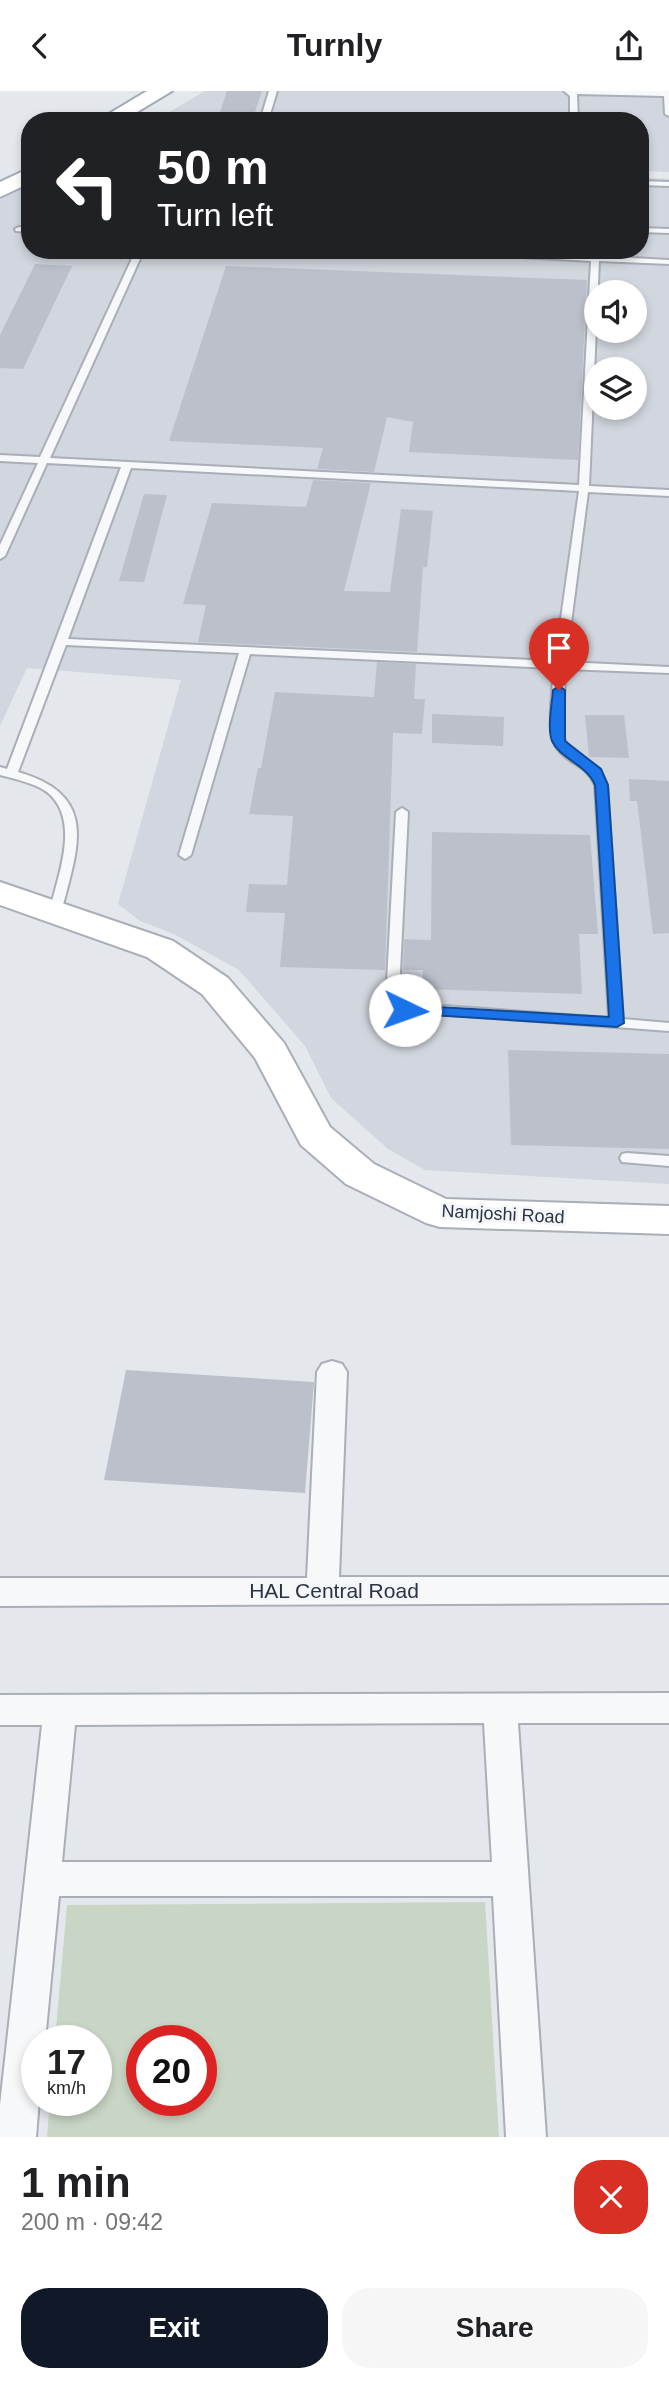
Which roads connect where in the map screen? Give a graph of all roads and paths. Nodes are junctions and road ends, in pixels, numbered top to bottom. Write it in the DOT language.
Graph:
graph roads {
  1 [pos="162,91"];
  2 [pos="184,91"];
  3 [pos="273,91"];
  4 [pos="570,92"];
  5 [pos="668,93"];
  6 [pos="124,112"];
  7 [pos="146,112"];
  8 [pos="267,112"];
  9 [pos="574,112"];
  10 [pos="669,114"];
  11 [pos="21,166"];
  12 [pos="0,177"];
  13 [pos="21,179"];
  14 [pos="649,183"];
  15 [pos="669,184"];
  16 [pos="0,191"];
  17 [pos="649,230"];
  18 [pos="669,231"];
  19 [pos="649,258"];
  20 [pos="136,259"];
  21 [pos="595,259"];
  22 [pos="669,262"];
  23 [pos="0,458"];
  24 [pos="43,460"];
  25 [pos="127,465"];
  26 [pos="583,488"];
  27 [pos="669,493"];
  28 [pos="0,556"];
  29 [pos="62,642"];
  30 [pos="245,651"];
  31 [pos="560,666"];
  32 [pos="669,670"];
  33 [pos="5,772"];
  34 [pos="402,812"];
  35 [pos="185,855"];
  36 [pos="0,893"];
  37 [pos="55,913"];
  38 [pos="617,1023"];
  39 [pos="669,1027"];
  40 [pos="627,1158"];
  41 [pos="669,1161"];
  42 [pos="669,1220"];
  43 [pos="332,1372"];
  44 [pos="669,1590"];
  45 [pos="0,1591"];
  46 [pos="322,1591"];
  47 [pos="669,1708"];
  48 [pos="500,1709"];
  49 [pos="0,1710"];
  50 [pos="60,1710"];
  51 [pos="43,1879"];
  52 [pos="511,1879"];
  53 [pos="16,2137"];
  54 [pos="526,2137"];
  1 -- 6 [label="main road"];
  2 -- 7 [label="main road"];
  3 -- 8 [label="lane"];
  4 -- 5 [label="lane"];
  4 -- 9 [label="lane"];
  5 -- 10 [label="lane"];
  11 -- 12 [label="main road"];
  13 -- 16 [label="main road"];
  14 -- 15 [label="lane"];
  17 -- 18 [label="lane"];
  19 -- 22 [label="lane"];
  20 -- 24 [label="lane"];
  21 -- 26 [label="lane"];
  23 -- 24 [label="lane"];
  24 -- 25 [label="lane"];
  24 -- 28 [label="lane"];
  25 -- 26 [label="lane"];
  25 -- 29 [label="lane"];
  26 -- 27 [label="lane"];
  26 -- 31 [label="lane"];
  29 -- 30 [label="lane"];
  29 -- 33 [label="lane"];
  30 -- 31 [label="lane"];
  30 -- 35 [label="lane"];
  31 -- 32 [label="lane"];
  31 -- 38 [label="lane"];
  33 -- 37 [label="lane"];
  34 -- 38 [label="lane"];
  36 -- 37 [label="main road, Namjoshi Road"];
  37 -- 42 [label="main road, Namjoshi Road"];
  38 -- 39 [label="lane"];
  40 -- 41 [label="lane"];
  43 -- 46 [label="street"];
  44 -- 46 [label="street, HAL Central Road"];
  45 -- 46 [label="street, HAL Central Road"];
  47 -- 48 [label="street"];
  48 -- 50 [label="street"];
  48 -- 52 [label="street"];
  49 -- 50 [label="street"];
  50 -- 51 [label="street"];
  51 -- 52 [label="street"];
  51 -- 53 [label="street"];
  52 -- 54 [label="street"];
}
